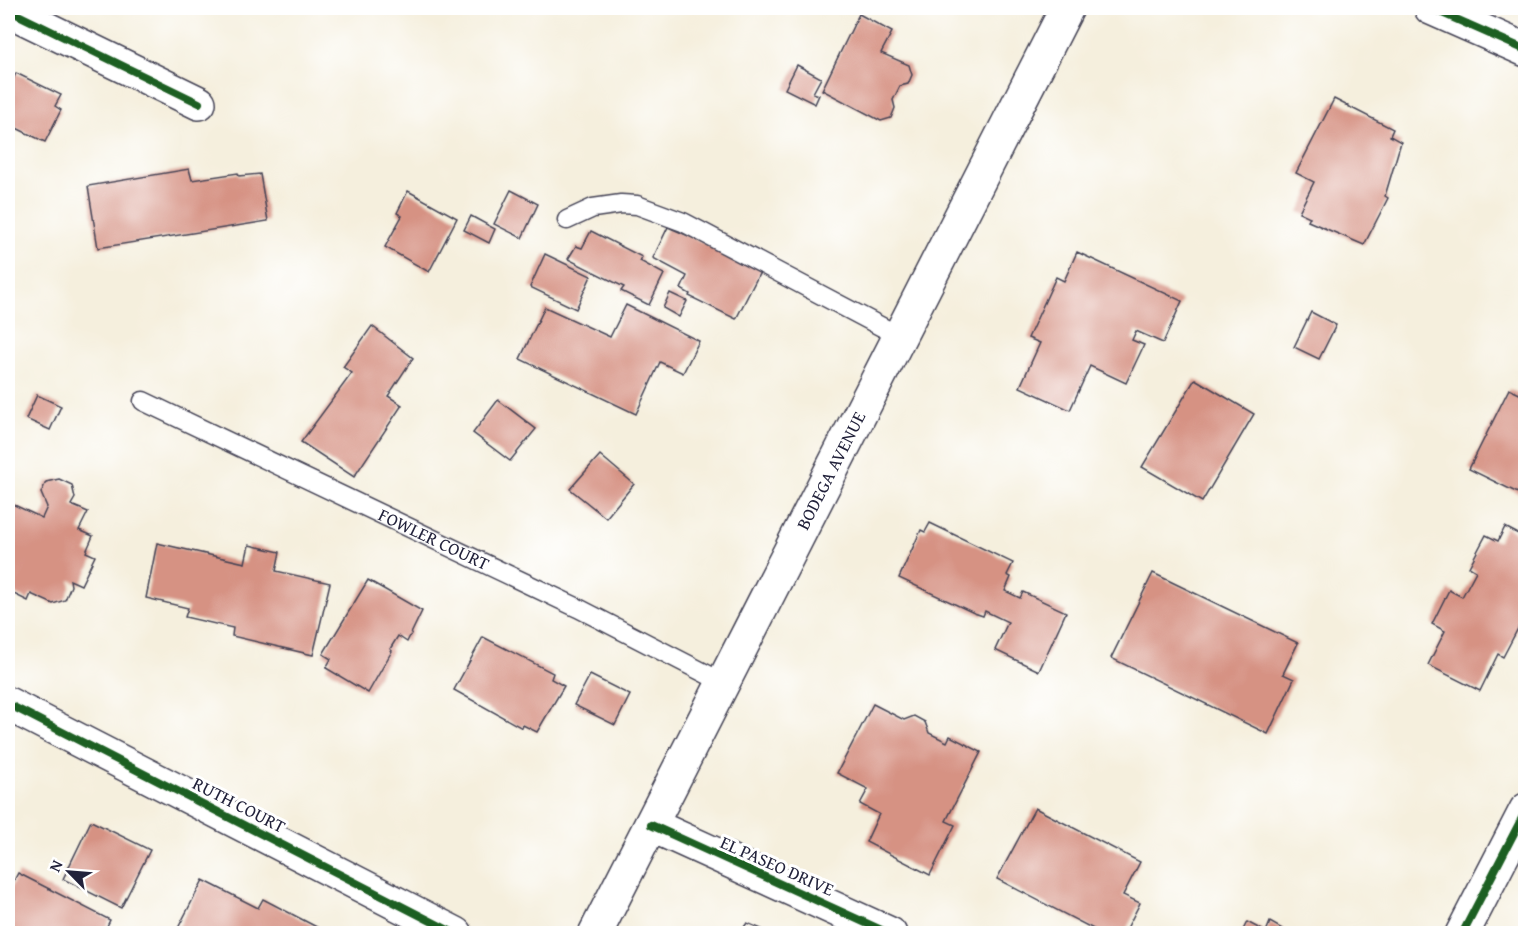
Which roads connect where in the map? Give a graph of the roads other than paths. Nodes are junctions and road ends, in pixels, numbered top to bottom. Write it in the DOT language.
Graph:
graph roads {
  1 [pos="1067,8"];
  2 [pos="1431,8"];
  3 [pos="8,10"];
  4 [pos="1526,50"];
  5 [pos="199,103"];
  6 [pos="567,220"];
  7 [pos="899,336"];
  8 [pos="143,401"];
  9 [pos="724,682"];
  10 [pos="8,704"];
  11 [pos="1526,810"];
  12 [pos="651,825"];
  13 [pos="456,933"];
  14 [pos="595,933"];
  15 [pos="890,933"];
  16 [pos="1462,933"];
  1 -- 7 [label="street, BODEGA AVENUE"];
  2 -- 4 [label="street"];
  3 -- 5 [label="street"];
  6 -- 7 [label="lane"];
  7 -- 9 [label="street, BODEGA AVENUE"];
  8 -- 9 [label="lane, FOWLER COURT"];
  9 -- 12 [label="street, BODEGA AVENUE"];
  10 -- 13 [label="street, RUTH COURT"];
  11 -- 16 [label="street"];
  12 -- 14 [label="street, BODEGA AVENUE"];
  12 -- 15 [label="street, EL PASEO DRIVE"];
}
